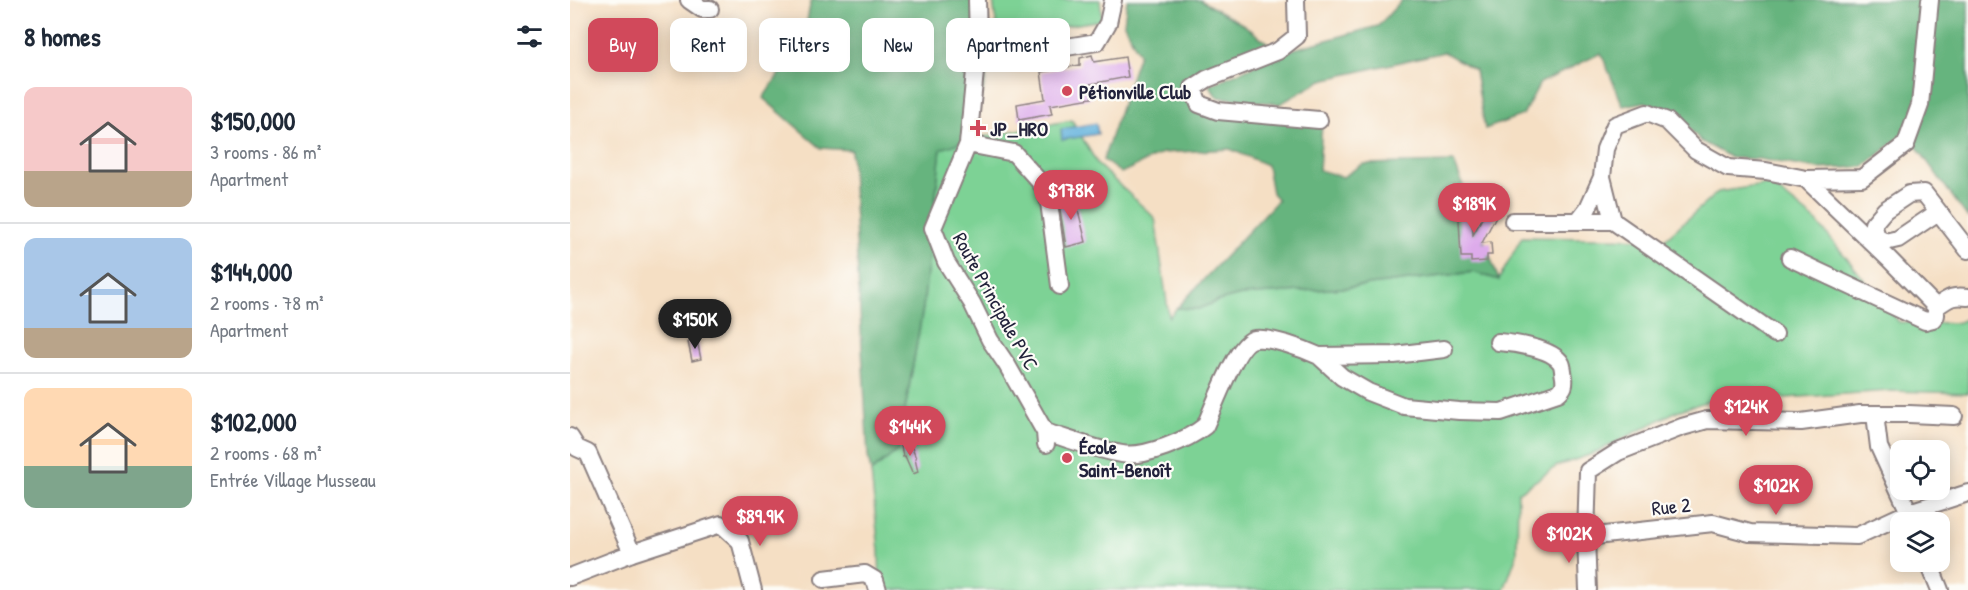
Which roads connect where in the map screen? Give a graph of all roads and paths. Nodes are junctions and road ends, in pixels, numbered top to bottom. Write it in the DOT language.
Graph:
graph roads {
  1 [pos="689,0"];
  2 [pos="977,0"];
  3 [pos="1113,0"];
  4 [pos="1296,0"];
  5 [pos="1930,0"];
  6 [pos="711,9"];
  7 [pos="1070,46"];
  8 [pos="1319,120"];
  9 [pos="968,144"];
  10 [pos="1602,177"];
  11 [pos="1839,178"];
  12 [pos="1806,179"];
  13 [pos="1833,204"];
  14 [pos="1938,212"];
  15 [pos="1513,221"];
  16 [pos="1578,221"];
  17 [pos="1613,221"];
  18 [pos="1968,250"];
  19 [pos="1790,258"];
  20 [pos="1060,286"];
  21 [pos="1968,297"];
  22 [pos="1936,308"];
  23 [pos="1775,334"];
  24 [pos="1498,342"];
  25 [pos="1444,349"];
  26 [pos="1319,356"];
  27 [pos="1875,414"];
  28 [pos="1954,416"];
  29 [pos="570,437"];
  30 [pos="1968,493"];
  31 [pos="1909,512"];
  32 [pos="1923,512"];
  33 [pos="1890,524"];
  34 [pos="1586,537"];
  35 [pos="632,553"];
  36 [pos="1933,572"];
  37 [pos="570,577"];
  38 [pos="824,579"];
  39 [pos="753,590"];
  40 [pos="878,590"];
  41 [pos="1588,590"];
  42 [pos="1940,590"];
  1 -- 6 [label="street"];
  2 -- 9 [label="street, Route Principale PVC"];
  3 -- 7 [label="street"];
  4 -- 8 [label="street"];
  5 -- 11 [label="street"];
  9 -- 20 [label="street"];
  9 -- 26 [label="street, Route Principale PVC"];
  10 -- 12 [label="street"];
  10 -- 16 [label="street"];
  10 -- 17 [label="street"];
  11 -- 12 [label="street"];
  11 -- 13 [label="street"];
  12 -- 13 [label="street"];
  13 -- 22 [label="street"];
  14 -- 18 [label="street"];
  15 -- 16 [label="street"];
  16 -- 17 [label="street"];
  17 -- 23 [label="street"];
  19 -- 22 [label="street"];
  21 -- 22 [label="street"];
  24 -- 26 [label="street"];
  25 -- 26 [label="street"];
  27 -- 28 [label="street"];
  27 -- 31 [label="street"];
  27 -- 34 [label="street"];
  29 -- 35 [label="street"];
  30 -- 32 [label="street, Rue 2"];
  33 -- 34 [label="street, Rue 2"];
  34 -- 41 [label="street"];
  35 -- 37 [label="street"];
  35 -- 39 [label="street"];
  36 -- 42 [label="street"];
  38 -- 40 [label="street"];
}
